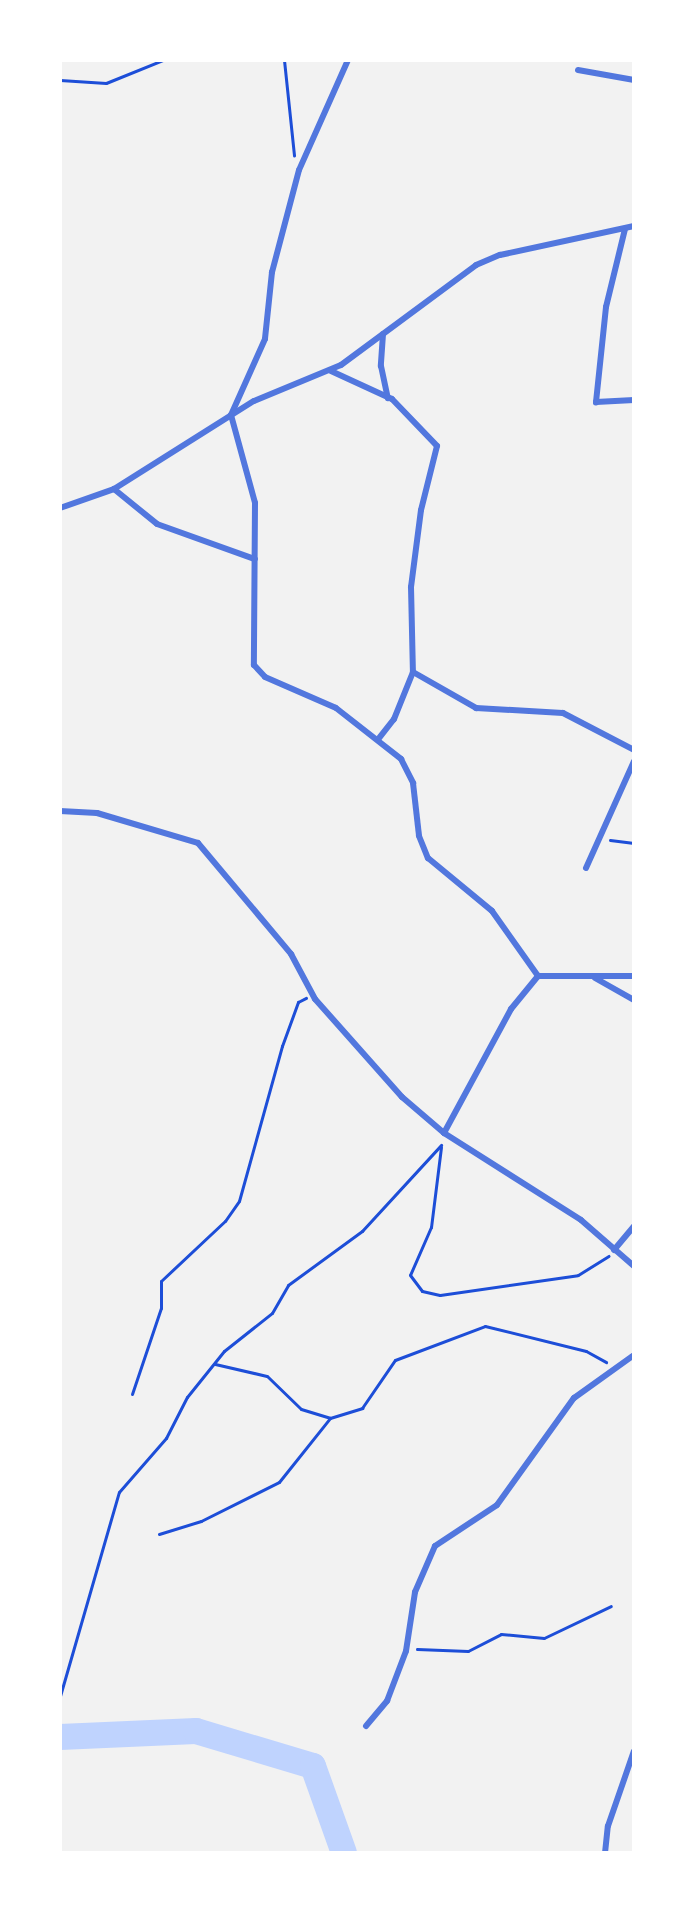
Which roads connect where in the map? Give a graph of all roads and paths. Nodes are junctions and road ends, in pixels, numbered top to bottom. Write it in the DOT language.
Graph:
graph roads {
  1 [pos="163,60"];
  2 [pos="284,60"];
  3 [pos="348,60"];
  4 [pos="578,70"];
  5 [pos="60,80"];
  6 [pos="634,80"];
  7 [pos="299,170"];
  8 [pos="634,226"];
  9 [pos="625,229"];
  10 [pos="383,333"];
  11 [pos="331,371"];
  12 [pos="388,398"];
  13 [pos="634,400"];
  14 [pos="231,415"];
  15 [pos="114,489"];
  16 [pos="60,508"];
  17 [pos="255,559"];
  18 [pos="413,672"];
  19 [pos="379,738"];
  20 [pos="634,750"];
  21 [pos="634,761"];
  22 [pos="60,811"];
  23 [pos="599,838"];
  24 [pos="634,843"];
  25 [pos="586,868"];
  26 [pos="538,976"];
  27 [pos="592,976"];
  28 [pos="634,976"];
  29 [pos="315,999"];
  30 [pos="634,1000"];
  31 [pos="444,1133"];
  32 [pos="441,1145"];
  33 [pos="634,1226"];
  34 [pos="614,1250"];
  35 [pos="634,1266"];
  36 [pos="634,1355"];
  37 [pos="214,1364"];
  38 [pos="611,1367"];
  39 [pos="132,1394"];
  40 [pos="330,1418"];
  41 [pos="159,1534"];
  42 [pos="611,1606"];
  43 [pos="406,1651"];
  44 [pos="60,1696"];
  45 [pos="366,1726"];
  46 [pos="634,1751"];
  47 [pos="605,1853"];
  1 -- 5 [label="path"];
  2 -- 7 [label="path"];
  3 -- 7 [label="street"];
  4 -- 6 [label="street"];
  7 -- 14 [label="street"];
  8 -- 9 [label="street"];
  9 -- 10 [label="street"];
  9 -- 13 [label="street"];
  10 -- 11 [label="street"];
  10 -- 12 [label="street"];
  11 -- 12 [label="street"];
  11 -- 14 [label="street"];
  12 -- 18 [label="street"];
  14 -- 15 [label="street"];
  14 -- 17 [label="street"];
  15 -- 16 [label="street"];
  15 -- 17 [label="street"];
  17 -- 19 [label="street"];
  18 -- 19 [label="street"];
  18 -- 20 [label="street"];
  19 -- 26 [label="street"];
  21 -- 23 [label="street"];
  22 -- 29 [label="street"];
  23 -- 24 [label="path"];
  23 -- 25 [label="street"];
  26 -- 27 [label="street"];
  26 -- 31 [label="street"];
  27 -- 28 [label="street"];
  27 -- 30 [label="street"];
  29 -- 31 [label="street"];
  29 -- 39 [label="path"];
  31 -- 32 [label="path"];
  31 -- 34 [label="street"];
  32 -- 34 [label="path"];
  32 -- 37 [label="path"];
  33 -- 34 [label="street"];
  34 -- 35 [label="street"];
  36 -- 38 [label="street"];
  37 -- 40 [label="path"];
  37 -- 44 [label="path"];
  38 -- 40 [label="path"];
  38 -- 43 [label="street"];
  40 -- 41 [label="path"];
  42 -- 43 [label="path"];
  43 -- 45 [label="street"];
  46 -- 47 [label="street"];
}
